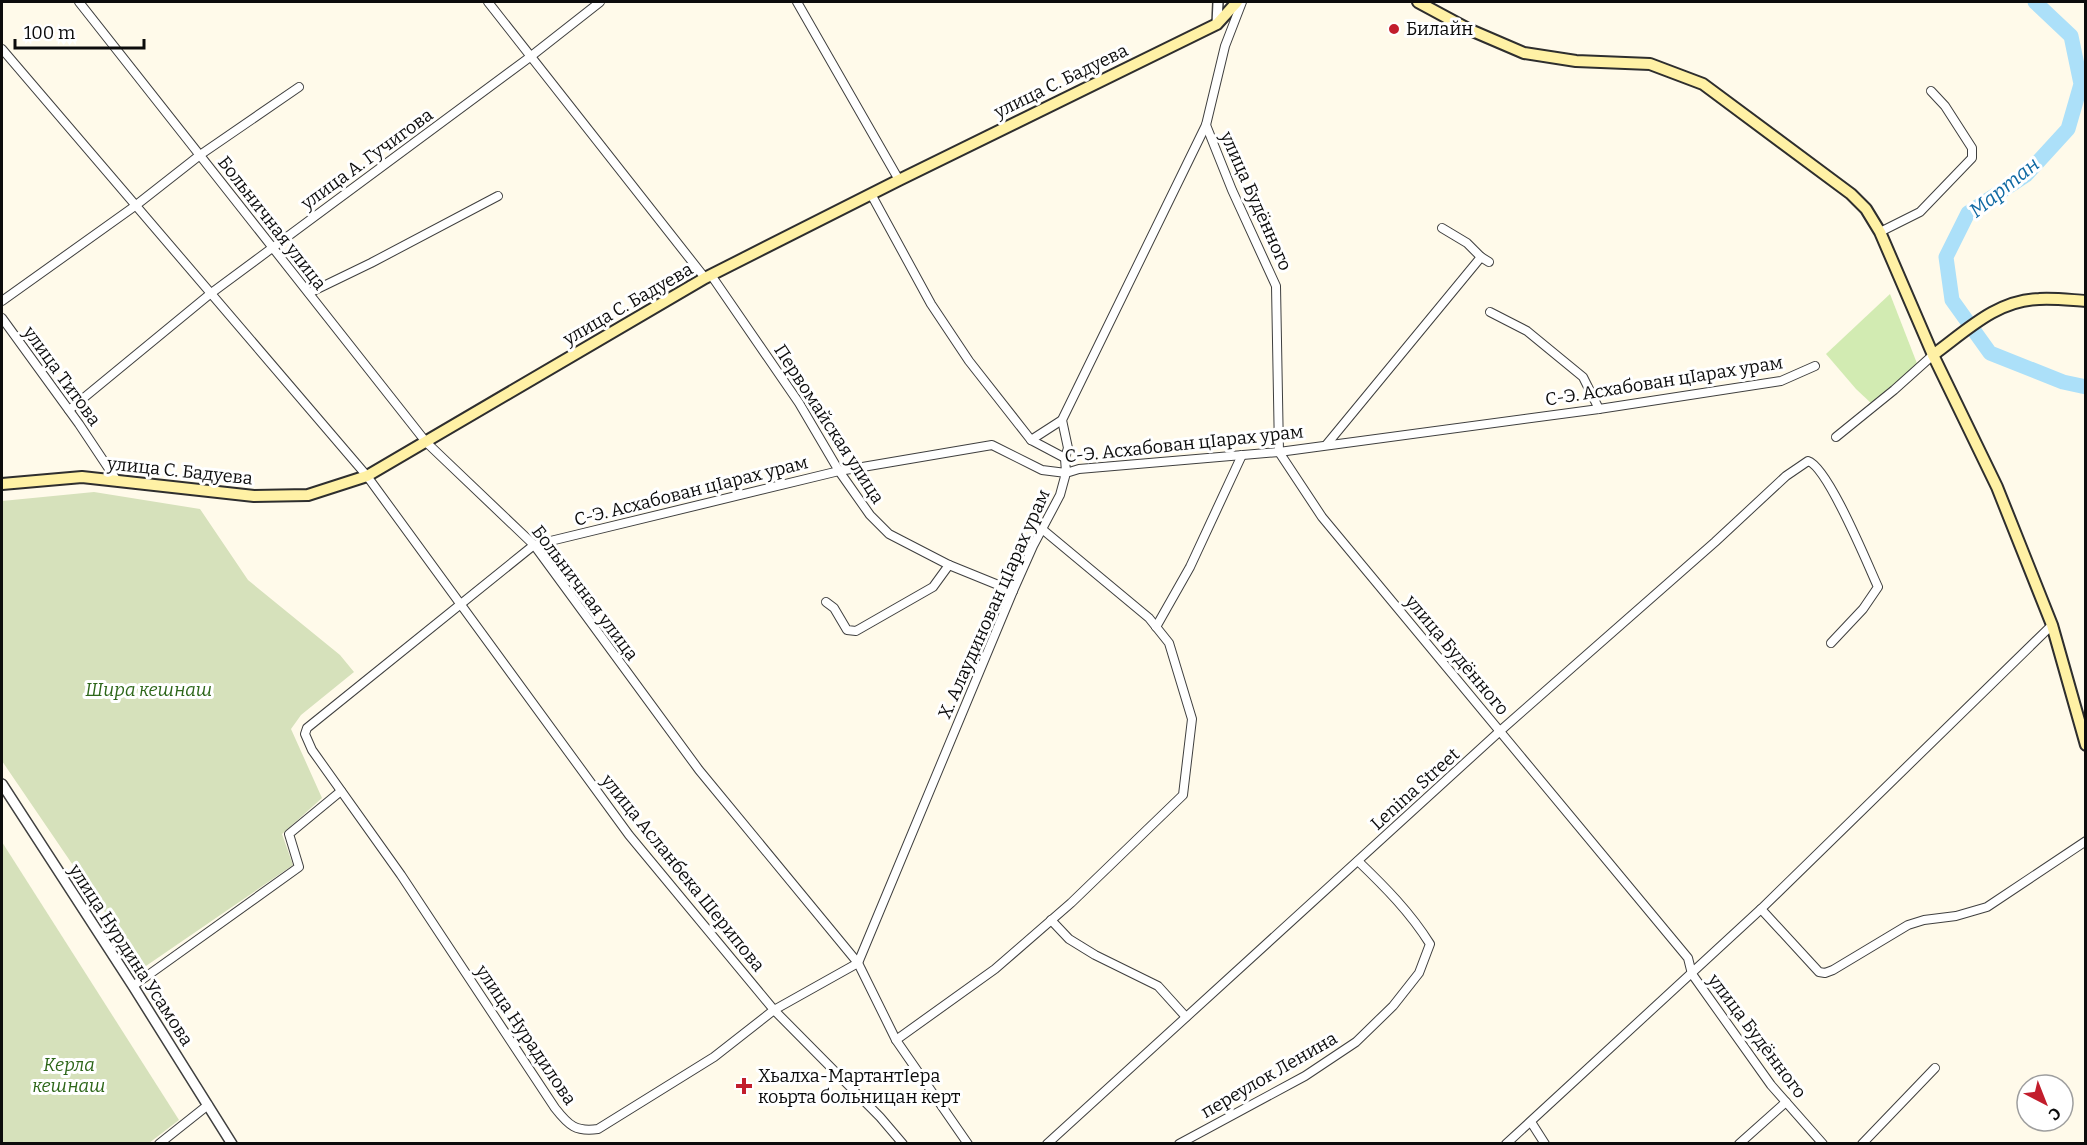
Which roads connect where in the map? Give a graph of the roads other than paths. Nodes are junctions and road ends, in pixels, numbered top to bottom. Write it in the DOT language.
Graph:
graph roads {
  1 [pos="79,2"];
  2 [pos="488,2"];
  3 [pos="600,2"];
  4 [pos="797,2"];
  5 [pos="1218,2"];
  6 [pos="1240,2"];
  7 [pos="1418,2"];
  8 [pos="1217,24"];
  9 [pos="2,49"];
  10 [pos="530,57"];
  11 [pos="298,87"];
  12 [pos="1931,91"];
  13 [pos="1206,125"];
  14 [pos="200,155"];
  15 [pos="899,180"];
  16 [pos="871,194"];
  17 [pos="498,196"];
  18 [pos="135,206"];
  19 [pos="1442,228"];
  20 [pos="1880,232"];
  21 [pos="273,247"];
  22 [pos="1481,257"];
  23 [pos="1489,262"];
  24 [pos="708,277"];
  25 [pos="309,293"];
  26 [pos="210,294"];
  27 [pos="2,301"];
  28 [pos="2085,301"];
  29 [pos="1490,312"];
  30 [pos="2,318"];
  31 [pos="1933,355"];
  32 [pos="1815,366"];
  33 [pos="1599,409"];
  34 [pos="69,410"];
  35 [pos="1062,420"];
  36 [pos="1836,437"];
  37 [pos="1031,440"];
  38 [pos="426,442"];
  39 [pos="1327,444"];
  40 [pos="1280,452"];
  41 [pos="1242,454"];
  42 [pos="1065,458"];
  43 [pos="838,471"];
  44 [pos="1066,473"];
  45 [pos="367,476"];
  46 [pos="117,481"];
  47 [pos="2,484"];
  48 [pos="1042,529"];
  49 [pos="534,545"];
  50 [pos="949,565"];
  51 [pos="1013,591"];
  52 [pos="826,602"];
  53 [pos="461,603"];
  54 [pos="2052,625"];
  55 [pos="1156,627"];
  56 [pos="1830,642"];
  57 [pos="1500,731"];
  58 [pos="2085,745"];
  59 [pos="2,784"];
  60 [pos="341,791"];
  61 [pos="2085,841"];
  62 [pos="1358,861"];
  63 [pos="1761,909"];
  64 [pos="1051,920"];
  65 [pos="858,963"];
  66 [pos="1692,974"];
  67 [pos="134,986"];
  68 [pos="774,1010"];
  69 [pos="1186,1017"];
  70 [pos="896,1040"];
  71 [pos="1935,1068"];
  72 [pos="1786,1102"];
  73 [pos="208,1105"];
  74 [pos="1531,1122"];
  75 [pos="159,1143"];
  76 [pos="232,1143"];
  77 [pos="903,1143"];
  78 [pos="968,1143"];
  79 [pos="1047,1143"];
  80 [pos="1179,1143"];
  81 [pos="1506,1143"];
  82 [pos="1545,1143"];
  83 [pos="1739,1143"];
  84 [pos="1822,1143"];
  85 [pos="1862,1143"];
  1 -- 14 [label="street, Больничная улица"];
  2 -- 10 [label="street, Первомайская улица"];
  3 -- 10 [label="street, улица А. Гучигова"];
  4 -- 15 [label="street"];
  5 -- 8 [label="street"];
  6 -- 8 [label="main road, улица С. Бадуева"];
  6 -- 13 [label="street"];
  7 -- 20 [label="main road"];
  8 -- 15 [label="main road, улица С. Бадуева"];
  9 -- 18 [label="street, улица Асланбека Шерипова"];
  10 -- 21 [label="street, улица А. Гучигова"];
  10 -- 24 [label="street, Первомайская улица"];
  11 -- 14 [label="street"];
  12 -- 20 [label="street"];
  13 -- 35 [label="street"];
  13 -- 40 [label="street, улица Будённого"];
  14 -- 18 [label="street"];
  14 -- 21 [label="street, Больничная улица"];
  15 -- 16 [label="main road, улица С. Бадуева"];
  16 -- 24 [label="main road, улица С. Бадуева"];
  16 -- 37 [label="street"];
  17 -- 25 [label="street"];
  18 -- 26 [label="street, улица Асланбека Шерипова"];
  18 -- 27 [label="street"];
  19 -- 22 [label="street"];
  20 -- 31 [label="main road"];
  21 -- 25 [label="street, Больничная улица"];
  21 -- 26 [label="street, улица А. Гучигова"];
  22 -- 23 [label="street"];
  22 -- 39 [label="street"];
  24 -- 38 [label="main road, улица С. Бадуева"];
  24 -- 43 [label="street, Первомайская улица"];
  25 -- 38 [label="street, Больничная улица"];
  26 -- 34 [label="street, улица А. Гучигова"];
  26 -- 45 [label="street, улица Асланбека Шерипова"];
  28 -- 31 [label="main road"];
  29 -- 33 [label="street"];
  30 -- 34 [label="street, улица Титова"];
  31 -- 36 [label="street"];
  31 -- 54 [label="main road"];
  32 -- 33 [label="street, С-Э. Асхабован цIарах урам"];
  33 -- 39 [label="street, С-Э. Асхабован цIарах урам"];
  34 -- 46 [label="street, улица Титова"];
  35 -- 37 [label="street"];
  35 -- 42 [label="street, Х. Алаудинован цIарах урам"];
  37 -- 42 [label="street"];
  38 -- 45 [label="main road, улица С. Бадуева"];
  38 -- 49 [label="street, Больничная улица"];
  39 -- 40 [label="street, С-Э. Асхабован цIарах урам"];
  40 -- 41 [label="street, С-Э. Асхабован цIарах урам"];
  40 -- 57 [label="street, улица Будённого"];
  41 -- 44 [label="street, С-Э. Асхабован цIарах урам"];
  41 -- 55 [label="street"];
  42 -- 44 [label="street, Х. Алаудинован цIарах урам"];
  43 -- 44 [label="street, С-Э. Асхабован цIарах урам"];
  43 -- 49 [label="street, С-Э. Асхабован цIарах урам"];
  43 -- 50 [label="street, Первомайская улица"];
  44 -- 48 [label="street, Х. Алаудинован цIарах урам"];
  45 -- 46 [label="main road, улица С. Бадуева"];
  45 -- 53 [label="street, улица Асланбека Шерипова"];
  46 -- 47 [label="main road, улица С. Бадуева"];
  48 -- 51 [label="street, Х. Алаудинован цIарах урам"];
  48 -- 55 [label="street"];
  49 -- 53 [label="street, С-Э. Асхабован цIарах урам"];
  49 -- 65 [label="street, Больничная улица"];
  50 -- 51 [label="street, Первомайская улица"];
  50 -- 52 [label="street"];
  51 -- 65 [label="street, Х. Алаудинован цIарах урам"];
  53 -- 60 [label="street, С-Э. Асхабован цIарах урам"];
  53 -- 68 [label="street, улица Асланбека Шерипова"];
  54 -- 58 [label="main road"];
  54 -- 63 [label="street"];
  55 -- 64 [label="street"];
  56 -- 57 [label="street, Lenina Street"];
  57 -- 62 [label="street, Lenina Street"];
  57 -- 66 [label="street, улица Будённого"];
  59 -- 67 [label="street, улица Нурдина Усамова"];
  60 -- 67 [label="street"];
  60 -- 68 [label="street, улица Нурадилова"];
  61 -- 63 [label="street"];
  62 -- 69 [label="street, Lenina Street"];
  62 -- 80 [label="street, переулок Ленина"];
  63 -- 66 [label="street"];
  64 -- 69 [label="street"];
  64 -- 70 [label="street"];
  65 -- 68 [label="street"];
  65 -- 70 [label="street, Больничная улица"];
  66 -- 72 [label="street, улица Будённого"];
  66 -- 74 [label="street"];
  67 -- 73 [label="street, улица Нурдина Усамова"];
  68 -- 77 [label="street, улица Асланбека Шерипова"];
  69 -- 79 [label="street, Lenina Street"];
  70 -- 78 [label="street, Больничная улица"];
  71 -- 85 [label="street"];
  72 -- 83 [label="street"];
  72 -- 84 [label="street, улица Будённого"];
  73 -- 75 [label="street"];
  73 -- 76 [label="street, улица Нурдина Усамова"];
  74 -- 81 [label="street"];
  74 -- 82 [label="street"];
}
